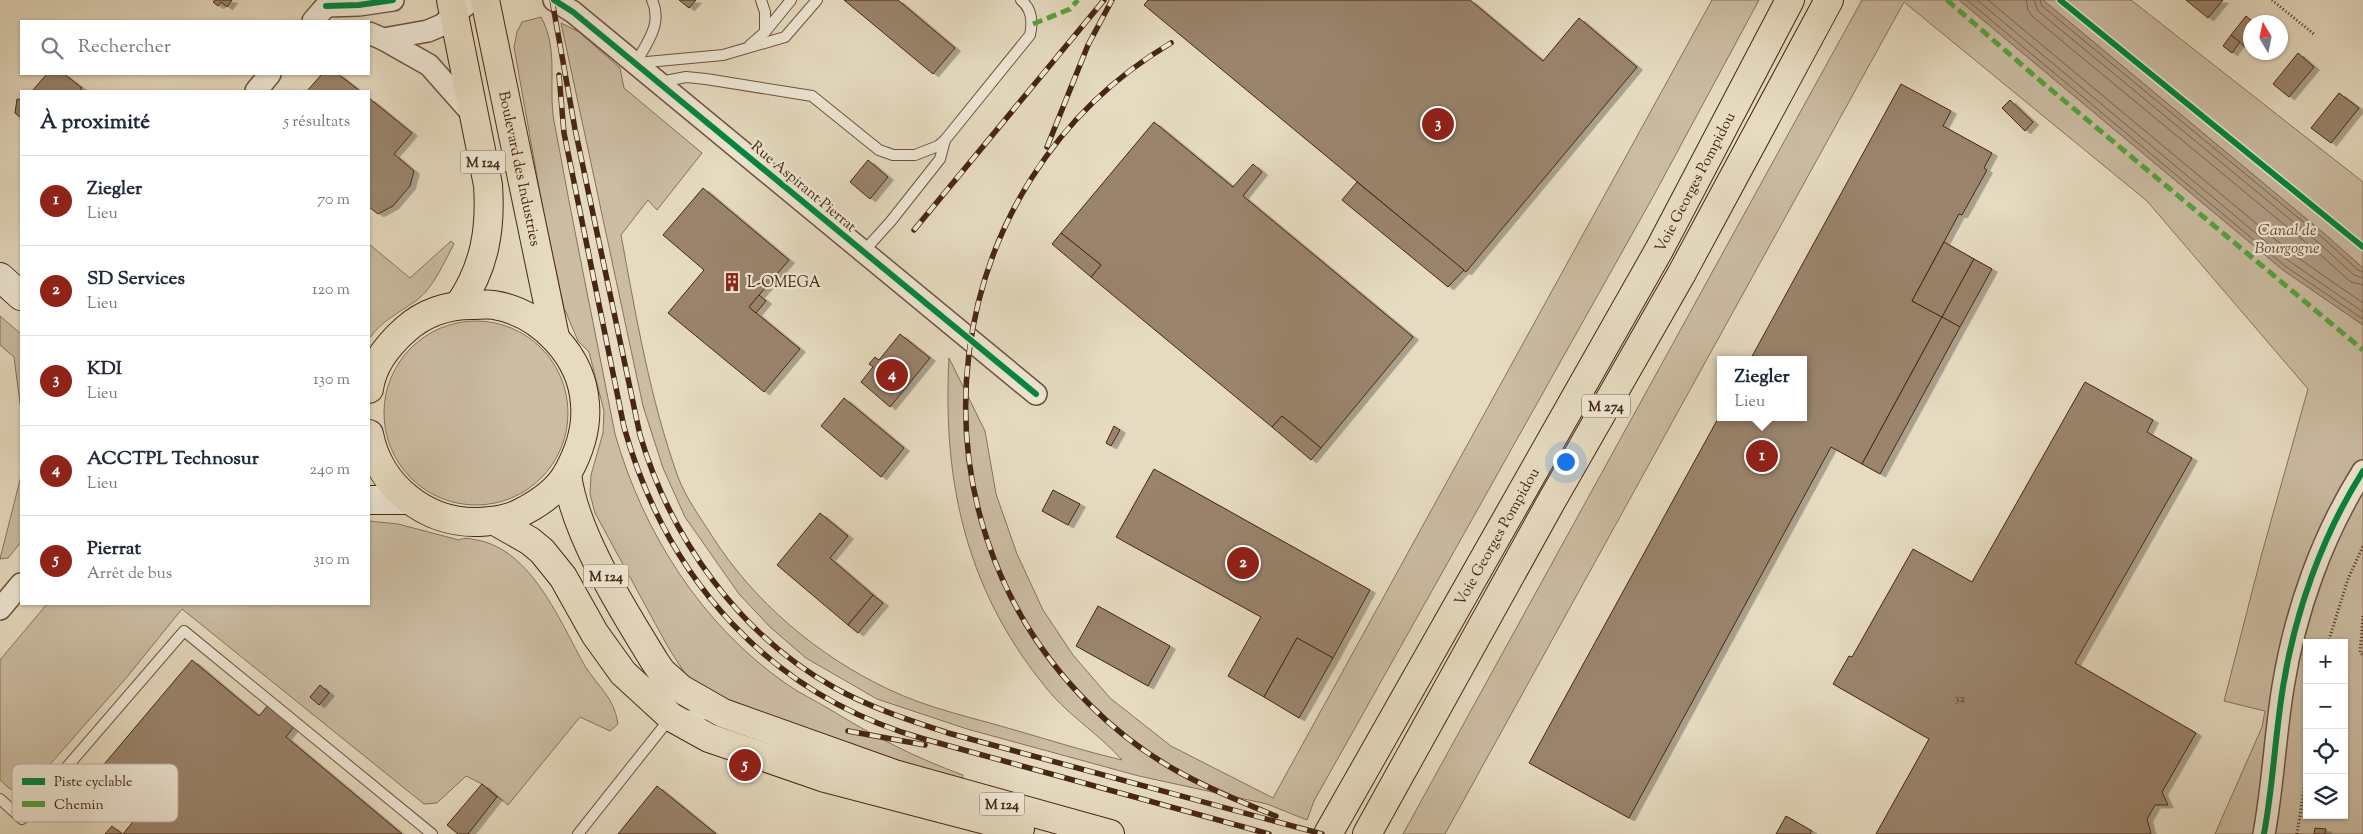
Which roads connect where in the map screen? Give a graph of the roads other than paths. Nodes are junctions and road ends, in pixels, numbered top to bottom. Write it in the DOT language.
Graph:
graph roads {
  1 [pos="393,0"];
  2 [pos="484,0"];
  3 [pos="554,0"];
  4 [pos="652,0"];
  5 [pos="761,0"];
  6 [pos="791,0"];
  7 [pos="817,0"];
  8 [pos="1021,0"];
  9 [pos="1790,0"];
  10 [pos="1828,0"];
  11 [pos="459,5"];
  12 [pos="319,9"];
  13 [pos="342,20"];
  14 [pos="765,32"];
  15 [pos="376,36"];
  16 [pos="748,48"];
  17 [pos="636,63"];
  18 [pos="269,75"];
  19 [pos="659,83"];
  20 [pos="257,90"];
  21 [pos="475,118"];
  22 [pos="945,140"];
  23 [pos="864,251"];
  24 [pos="459,305"];
  25 [pos="555,337"];
  26 [pos="370,384"];
  27 [pos="1036,394"];
  28 [pos="370,439"];
  29 [pos="2363,472"];
  30 [pos="567,474"];
  31 [pos="370,500"];
  32 [pos="409,500"];
  33 [pos="495,521"];
  34 [pos="20,585"];
  35 [pos="0,609"];
  36 [pos="667,694"];
  37 [pos="723,713"];
  38 [pos="69,764"];
  39 [pos="0,798"];
  40 [pos="12,809"];
  41 [pos="432,834"];
  42 [pos="578,834"];
  43 [pos="1039,834"];
  44 [pos="1110,834"];
  45 [pos="1328,834"];
  46 [pos="1367,834"];
  47 [pos="2264,834"];
  1 -- 12 [label="street"];
  2 -- 25 [label="main road, Boulevard des Industries / M 124"];
  3 -- 17 [label="street, Rue Aspirant Pierrat"];
  4 -- 17 [label="lane"];
  5 -- 14 [label="lane"];
  6 -- 14 [label="lane"];
  7 -- 16 [label="lane"];
  8 -- 22 [label="lane"];
  9 -- 45 [label="main road, Voie Georges Pompidou / M 274"];
  10 -- 46 [label="main road, Voie Georges Pompidou / M 274"];
  11 -- 15 [label="street"];
  11 -- 21 [label="main road, M 124"];
  12 -- 13 [label="street"];
  14 -- 16 [label="lane"];
  15 -- 21 [label="street"];
  16 -- 17 [label="lane"];
  17 -- 19 [label="street, Rue Aspirant Pierrat"];
  18 -- 20 [label="street"];
  19 -- 22 [label="lane"];
  19 -- 23 [label="street, Rue Aspirant Pierrat"];
  21 -- 24 [label="main road, M 124"];
  22 -- 23 [label="lane"];
  23 -- 27 [label="street, Rue Aspirant Pierrat"];
  24 -- 25 [label="main road"];
  24 -- 26 [label="main road"];
  25 -- 30 [label="main road"];
  28 -- 32 [label="main road"];
  29 -- 47 [label="street"];
  30 -- 33 [label="main road"];
  30 -- 36 [label="main road, M 124"];
  31 -- 32 [label="street"];
  32 -- 33 [label="main road"];
  33 -- 36 [label="main road, M 124"];
  34 -- 35 [label="street"];
  36 -- 37 [label="lane"];
  36 -- 37 [label="main road, M 124"];
  36 -- 42 [label="lane"];
  36 -- 43 [label="main road, M 124"];
  37 -- 44 [label="main road, M 124"];
  38 -- 41 [label="lane"];
  39 -- 40 [label="lane"];
}
